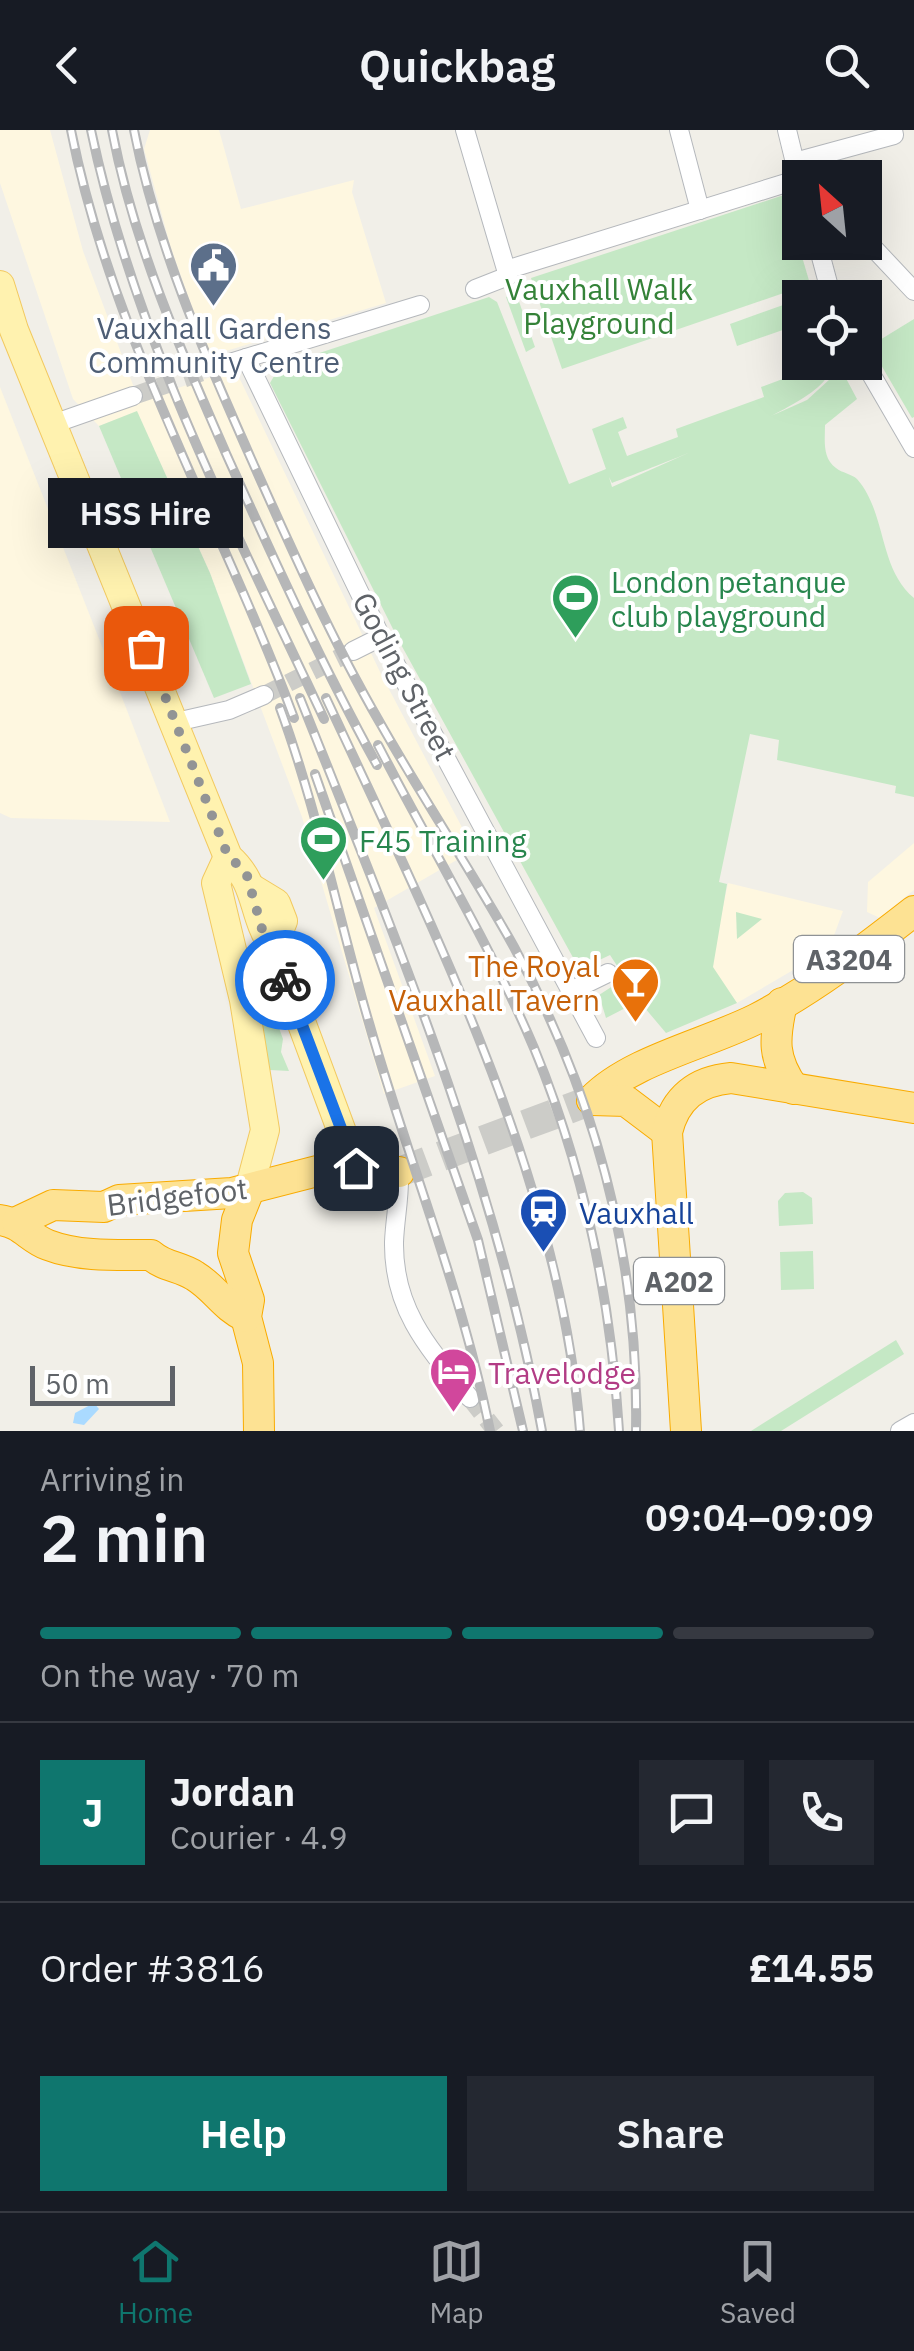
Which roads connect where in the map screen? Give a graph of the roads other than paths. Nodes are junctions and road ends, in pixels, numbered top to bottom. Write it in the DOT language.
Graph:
graph roads {
  1 [pos="465,130"];
  2 [pos="679,130"];
  3 [pos="787,130"];
  4 [pos="893,130"];
  5 [pos="794,160"];
  6 [pos="832,160"];
  7 [pos="782,180"];
  8 [pos="700,210"];
  9 [pos="882,257"];
  10 [pos="507,273"];
  11 [pos="0,285"];
  12 [pos="474,289"];
  13 [pos="914,291"];
  14 [pos="420,305"];
  15 [pos="246,358"];
  16 [pos="220,366"];
  17 [pos="874,380"];
  18 [pos="134,396"];
  19 [pos="53,424"];
  20 [pos="914,448"];
  21 [pos="380,637"];
  22 [pos="353,652"];
  23 [pos="264,695"];
  24 [pos="176,722"];
  25 [pos="228,856"];
  26 [pos="914,911"];
  27 [pos="608,973"];
  28 [pos="571,991"];
  29 [pos="782,1004"];
  30 [pos="596,1038"];
  31 [pos="794,1089"];
  32 [pos="914,1108"];
  33 [pos="666,1132"];
  34 [pos="356,1168"];
  35 [pos="398,1172"];
  36 [pos="249,1190"];
  37 [pos="8,1221"];
  38 [pos="246,1318"];
  39 [pos="470,1398"];
  40 [pos="914,1422"];
  41 [pos="259,1431"];
  42 [pos="686,1431"];
  43 [pos="900,1431"];
  1 -- 10 [label="street"];
  2 -- 8 [label="street"];
  3 -- 5 [label="street"];
  4 -- 6 [label="street"];
  7 -- 8 [label="street"];
  8 -- 10 [label="street"];
  9 -- 13 [label="street"];
  10 -- 12 [label="street"];
  11 -- 19 [label="main road"];
  14 -- 15 [label="street"];
  15 -- 16 [label="street"];
  15 -- 21 [label="street, Goding Street"];
  17 -- 20 [label="street"];
  18 -- 19 [label="street"];
  19 -- 24 [label="main road"];
  21 -- 22 [label="street"];
  21 -- 28 [label="street, Goding Street"];
  23 -- 24 [label="street"];
  24 -- 25 [label="main road"];
  25 -- 34 [label="main road"];
  25 -- 36 [label="main road"];
  26 -- 29 [label="highway, A3204"];
  27 -- 28 [label="street"];
  28 -- 30 [label="street, Goding Street"];
  29 -- 31 [label="highway, A3204"];
  29 -- 33 [label="highway, A3204"];
  31 -- 32 [label="highway"];
  31 -- 33 [label="highway"];
  33 -- 42 [label="highway, A202"];
  34 -- 35 [label="highway, Bridgefoot"];
  34 -- 36 [label="highway, Bridgefoot"];
  35 -- 39 [label="street"];
  36 -- 37 [label="highway, Bridgefoot"];
  36 -- 38 [label="highway"];
  37 -- 38 [label="highway, Bridgefoot"];
  38 -- 41 [label="highway"];
  40 -- 43 [label="street"];
}
